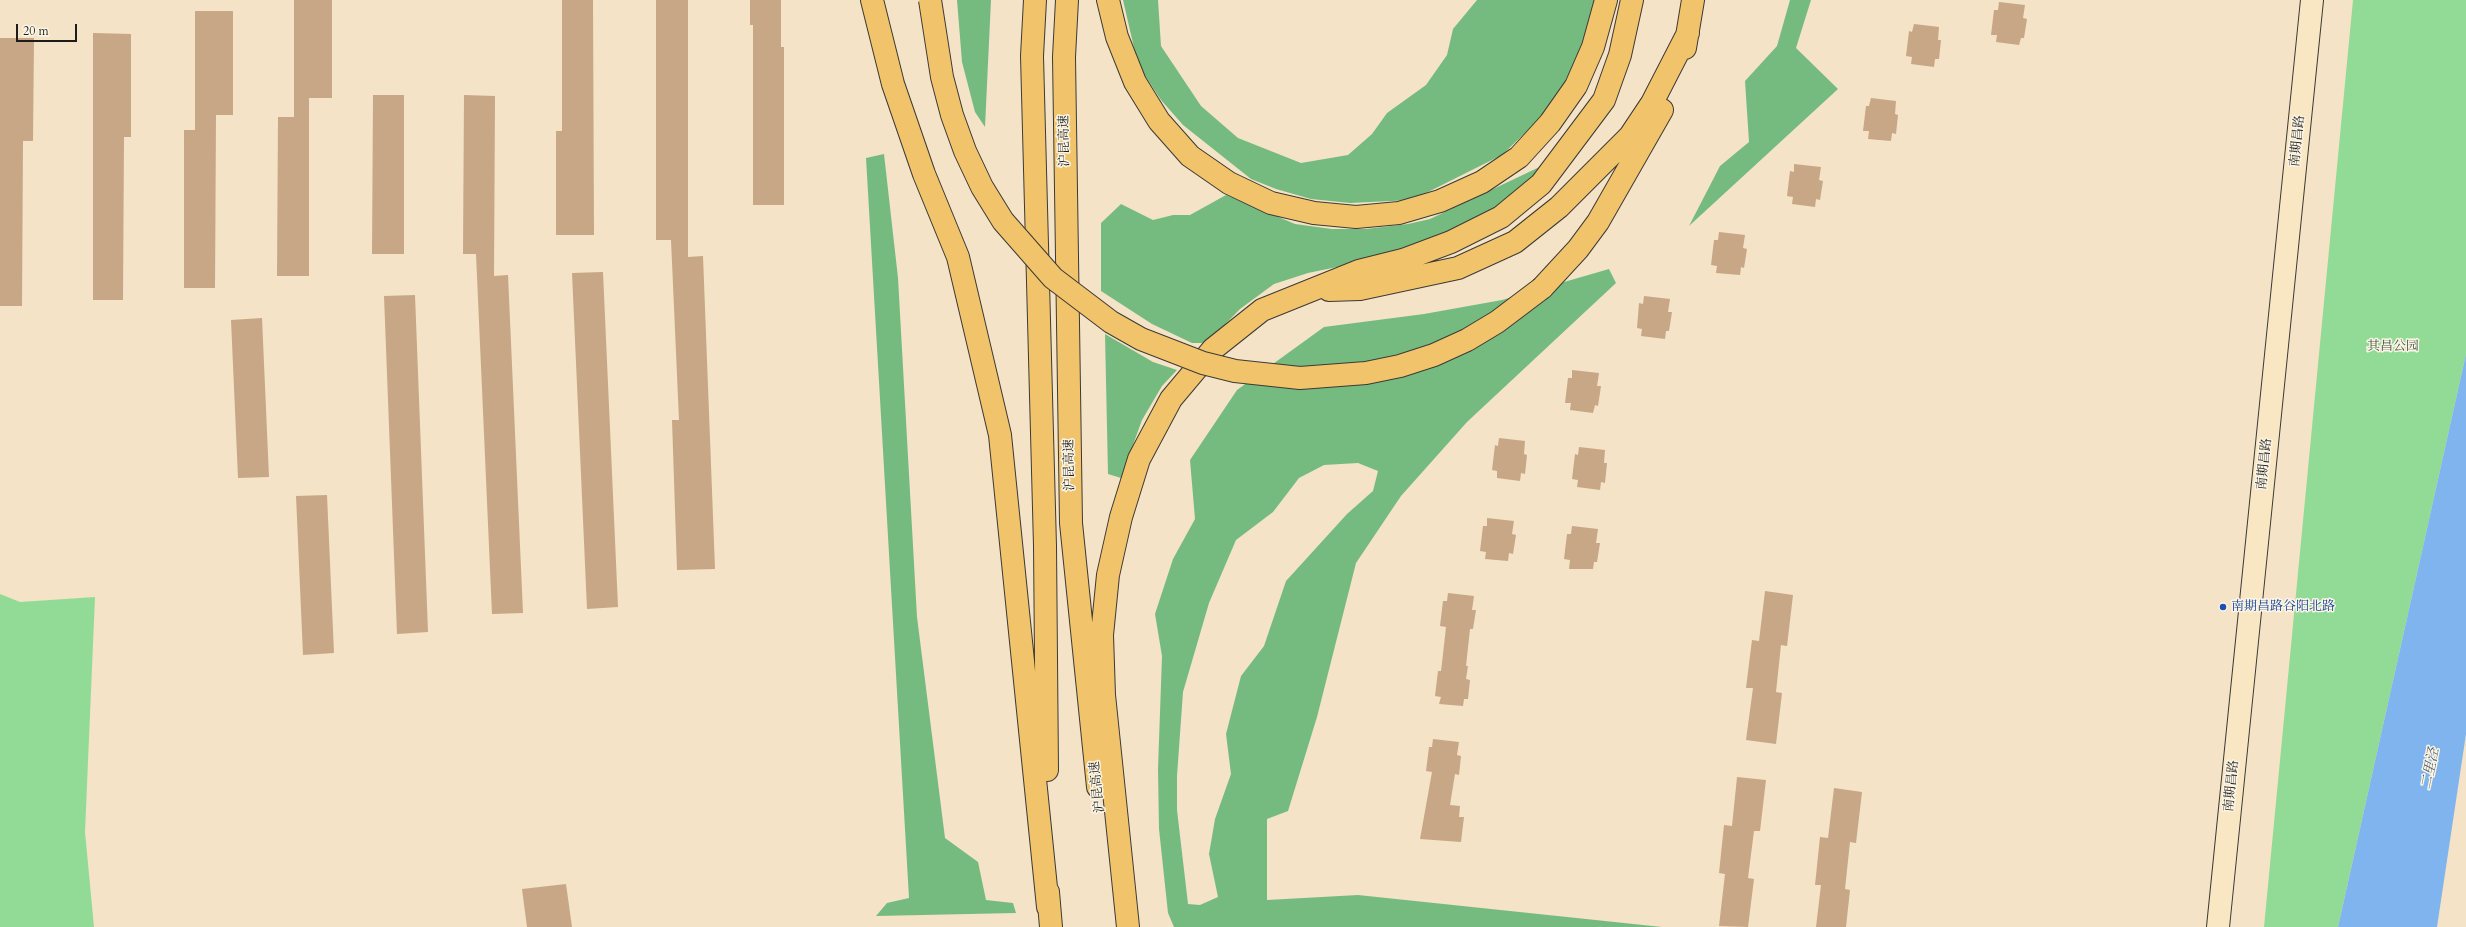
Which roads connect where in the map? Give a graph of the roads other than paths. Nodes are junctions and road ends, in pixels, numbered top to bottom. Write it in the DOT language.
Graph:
graph roads {
  1 [pos="872,0"];
  2 [pos="930,0"];
  3 [pos="1035,0"];
  4 [pos="1067,0"];
  5 [pos="1108,0"];
  6 [pos="1606,0"];
  7 [pos="1632,0"];
  8 [pos="1693,0"];
  9 [pos="2312,0"];
  10 [pos="1688,33"];
  11 [pos="1315,290"];
  12 [pos="1116,913"];
  13 [pos="1049,917"];
  14 [pos="1128,927"];
  15 [pos="2218,927"];
  1 -- 13 [label="highway"];
  2 -- 10 [label="highway, bridge"];
  3 -- 13 [label="highway, 沪昆高速"];
  4 -- 12 [label="highway, 沪昆高速"];
  5 -- 6 [label="highway"];
  7 -- 11 [label="highway"];
  8 -- 10 [label="highway"];
  9 -- 15 [label="main road, 南期昌路"];
  10 -- 11 [label="highway"];
  11 -- 12 [label="highway"];
  12 -- 14 [label="highway"];
}
